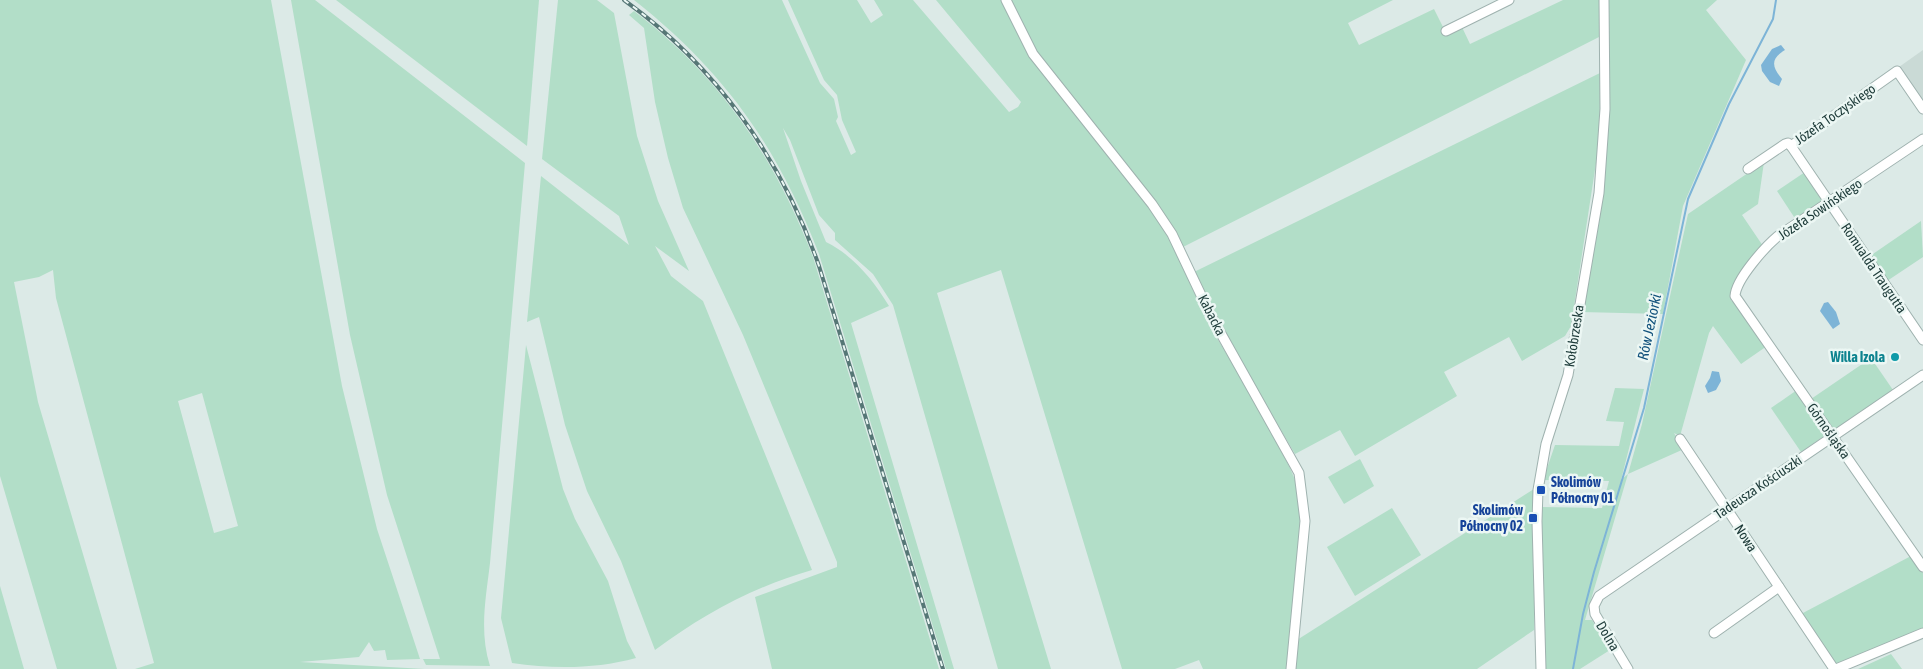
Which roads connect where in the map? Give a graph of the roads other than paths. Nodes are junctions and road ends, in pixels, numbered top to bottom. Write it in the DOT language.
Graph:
graph roads {
  1 [pos="1006,0"];
  2 [pos="1509,0"];
  3 [pos="1604,0"];
  4 [pos="1446,31"];
  5 [pos="1923,109"];
  6 [pos="1923,139"];
  7 [pos="1791,146"];
  8 [pos="1748,169"];
  9 [pos="1830,202"];
  10 [pos="1735,296"];
  11 [pos="1923,340"];
  12 [pos="1923,375"];
  13 [pos="1833,436"];
  14 [pos="1680,439"];
  15 [pos="1727,508"];
  16 [pos="1923,567"];
  17 [pos="1779,587"];
  18 [pos="1595,602"];
  19 [pos="1923,632"];
  20 [pos="1714,633"];
  21 [pos="1292,669"];
  22 [pos="1541,669"];
  23 [pos="1628,669"];
  24 [pos="1835,669"];
  1 -- 21 [label="street, Kabacka"];
  2 -- 4 [label="street"];
  3 -- 22 [label="street, Kołobrzeska"];
  5 -- 7 [label="street, Józefa Toczyskiego"];
  6 -- 9 [label="street, Józefa Sowińskiego"];
  7 -- 8 [label="street, Józefa Toczyskiego"];
  7 -- 9 [label="street, Romualda Traugutta"];
  9 -- 10 [label="street, Józefa Sowińskiego"];
  9 -- 11 [label="street, Romualda Traugutta"];
  10 -- 13 [label="street, Górnośląska"];
  12 -- 13 [label="street, Tadeusza Kościuszki"];
  13 -- 15 [label="street, Tadeusza Kościuszki"];
  13 -- 16 [label="street, Górnośląska"];
  14 -- 15 [label="street, Nowa"];
  15 -- 17 [label="street, Nowa"];
  15 -- 18 [label="street, Tadeusza Kościuszki"];
  17 -- 20 [label="street"];
  17 -- 24 [label="street, Nowa"];
  18 -- 23 [label="street, Dolna"];
  19 -- 24 [label="street"];
}
